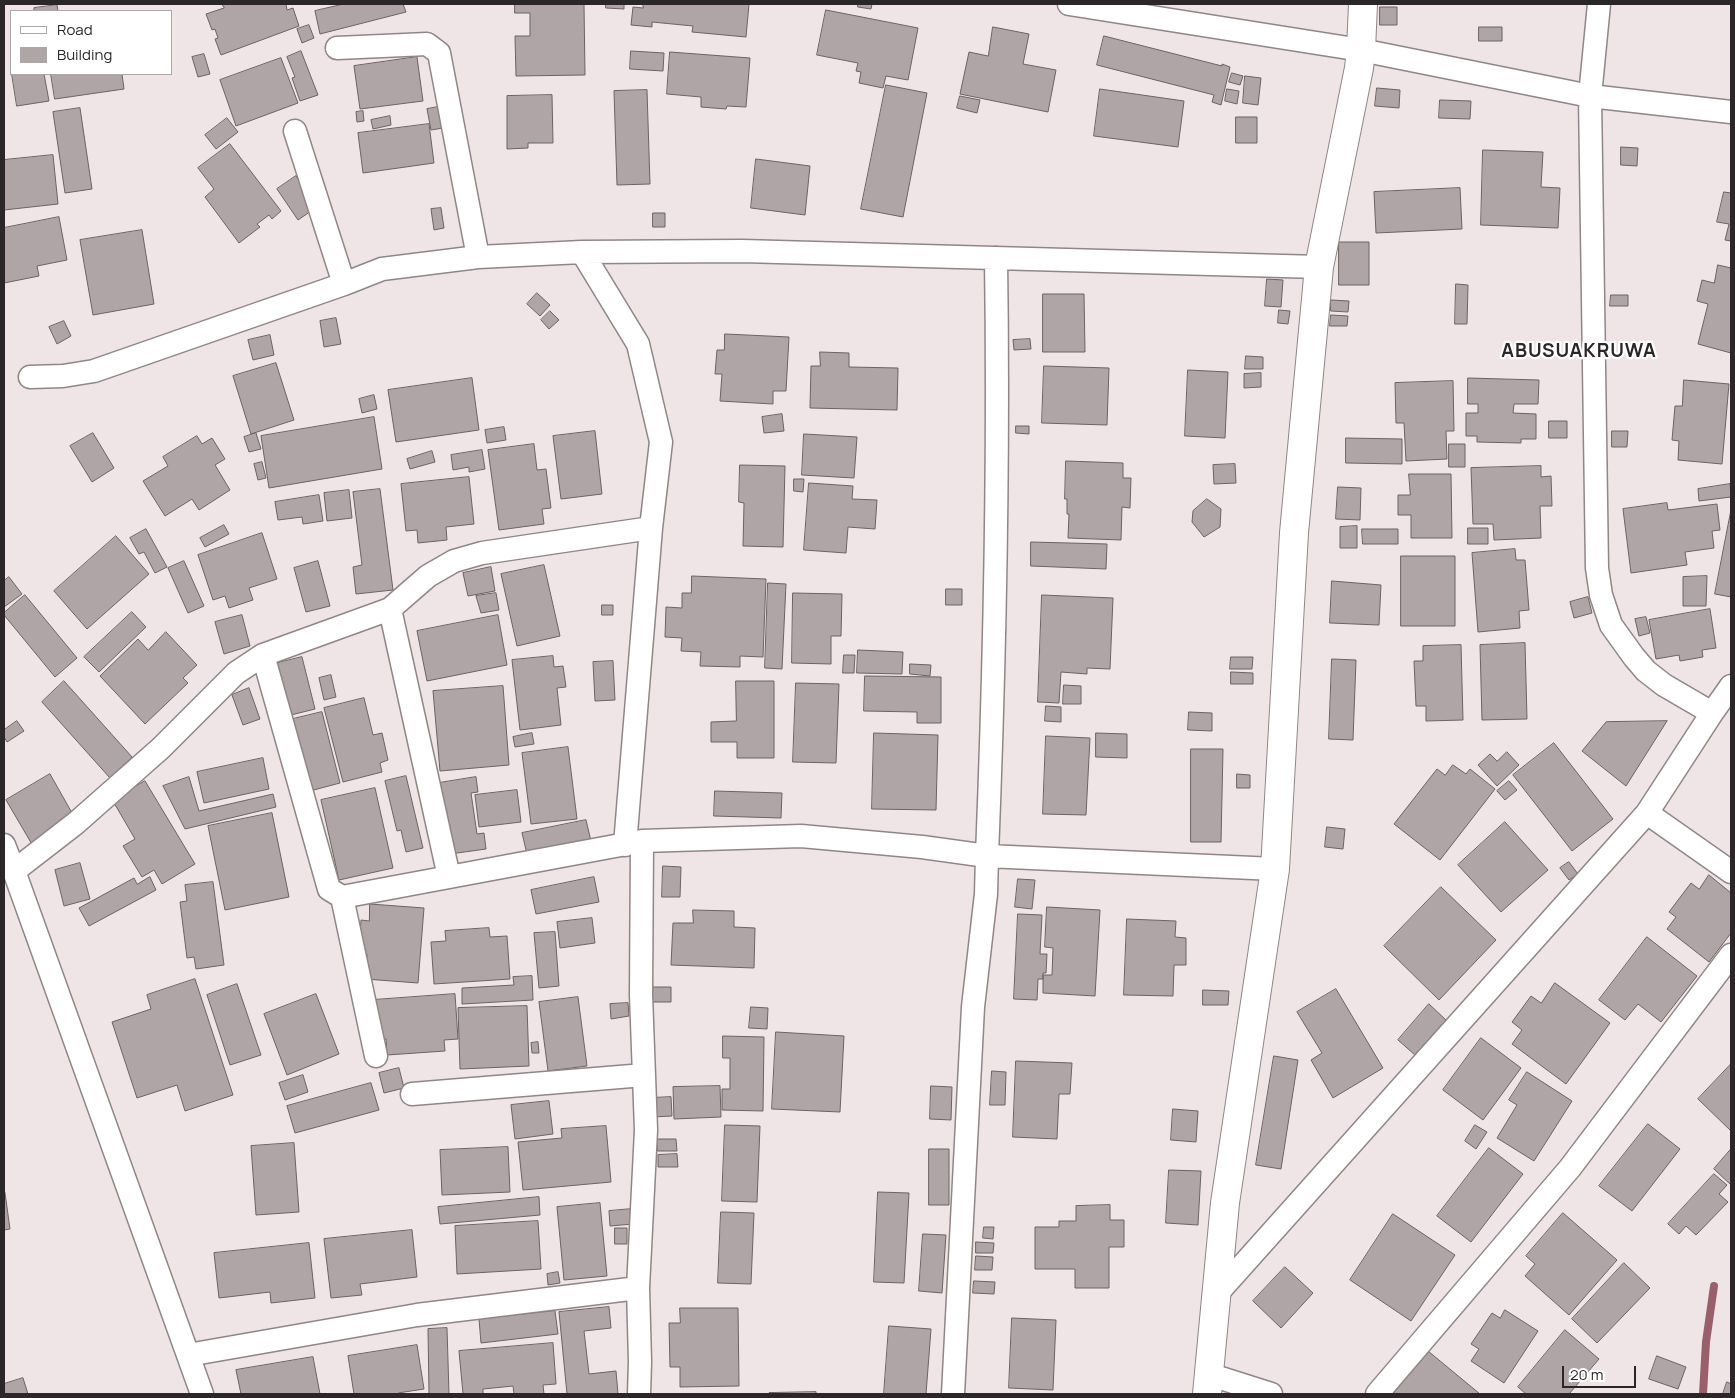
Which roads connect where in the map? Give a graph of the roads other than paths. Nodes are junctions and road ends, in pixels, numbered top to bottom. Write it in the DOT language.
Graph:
graph roads {
  1 [pos="1069,4"];
  2 [pos="1362,4"];
  3 [pos="1599,4"];
  4 [pos="1128,8"];
  5 [pos="338,48"];
  6 [pos="1361,50"];
  7 [pos="1590,96"];
  8 [pos="1731,112"];
  9 [pos="295,131"];
  10 [pos="582,252"];
  11 [pos="478,257"];
  12 [pos="996,258"];
  13 [pos="1320,267"];
  14 [pos="344,284"];
  15 [pos="30,377"];
  16 [pos="651,528"];
  17 [pos="390,609"];
  18 [pos="263,656"];
  19 [pos="1731,686"];
  20 [pos="1712,713"];
  21 [pos="1647,813"];
  22 [pos="634,843"];
  23 [pos="4,848"];
  24 [pos="987,856"];
  25 [pos="1275,869"];
  26 [pos="14,871"];
  27 [pos="1731,872"];
  28 [pos="449,877"];
  29 [pos="342,897"];
  30 [pos="1731,955"];
  31 [pos="376,1056"];
  32 [pos="644,1075"];
  33 [pos="412,1094"];
  34 [pos="638,1288"];
  35 [pos="1216,1296"];
  36 [pos="188,1355"];
  37 [pos="1207,1384"];
  38 [pos="202,1394"];
  39 [pos="639,1394"];
  40 [pos="953,1394"];
  41 [pos="1271,1394"];
  42 [pos="1377,1394"];
  1 -- 4 [label="street"];
  2 -- 6 [label="street"];
  3 -- 7 [label="street"];
  4 -- 6 [label="street"];
  5 -- 11 [label="street"];
  6 -- 7 [label="street"];
  6 -- 13 [label="street"];
  7 -- 8 [label="street"];
  7 -- 20 [label="street"];
  9 -- 14 [label="street"];
  10 -- 11 [label="street"];
  10 -- 12 [label="street"];
  10 -- 16 [label="street"];
  11 -- 14 [label="street"];
  12 -- 13 [label="street"];
  12 -- 24 [label="street"];
  13 -- 25 [label="street"];
  14 -- 15 [label="street"];
  16 -- 17 [label="street"];
  16 -- 22 [label="street"];
  17 -- 18 [label="street"];
  17 -- 28 [label="street"];
  18 -- 26 [label="street"];
  18 -- 29 [label="street"];
  19 -- 20 [label="street"];
  20 -- 21 [label="street"];
  21 -- 27 [label="street"];
  21 -- 35 [label="street"];
  22 -- 24 [label="street"];
  22 -- 28 [label="street"];
  22 -- 32 [label="street"];
  23 -- 26 [label="street"];
  24 -- 25 [label="street"];
  24 -- 40 [label="street"];
  25 -- 35 [label="street"];
  26 -- 36 [label="street"];
  28 -- 29 [label="street"];
  29 -- 31 [label="street"];
  30 -- 42 [label="street"];
  32 -- 33 [label="street"];
  32 -- 34 [label="street"];
  34 -- 36 [label="street"];
  34 -- 39 [label="street"];
  35 -- 37 [label="street"];
  36 -- 38 [label="street"];
  37 -- 41 [label="street"];
}
